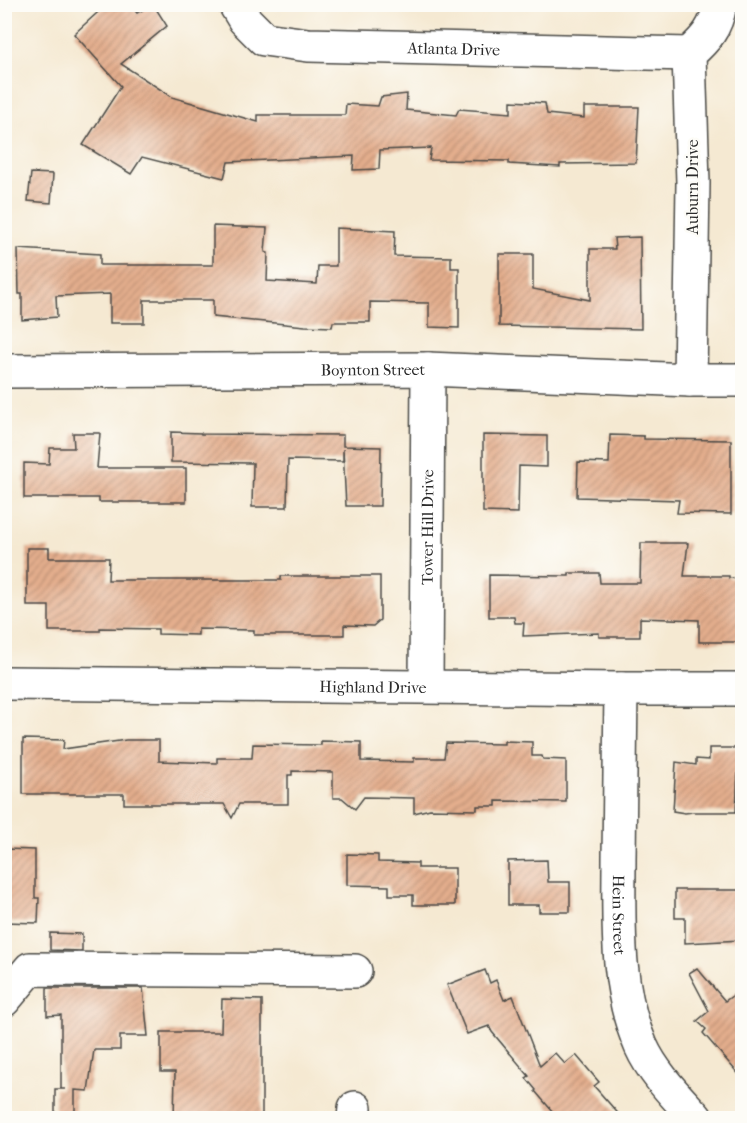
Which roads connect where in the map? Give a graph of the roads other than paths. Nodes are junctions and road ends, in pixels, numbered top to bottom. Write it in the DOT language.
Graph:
graph roads {
  1 [pos="235,4"];
  2 [pos="720,4"];
  3 [pos="689,54"];
  4 [pos="428,369"];
  5 [pos="4,371"];
  6 [pos="690,380"];
  7 [pos="742,381"];
  8 [pos="4,683"];
  9 [pos="426,686"];
  10 [pos="742,688"];
  11 [pos="621,689"];
  12 [pos="355,971"];
  13 [pos="4,1000"];
  14 [pos="696,1119"];
  1 -- 3 [label="street, Atlanta Drive"];
  2 -- 3 [label="street"];
  3 -- 6 [label="street, Auburn Drive"];
  4 -- 5 [label="street, Boynton Street"];
  4 -- 6 [label="street, Boynton Street"];
  4 -- 9 [label="street, Tower Hill Drive"];
  6 -- 7 [label="street, Boynton Street"];
  8 -- 9 [label="street, Highland Drive"];
  9 -- 11 [label="street, Highland Drive"];
  10 -- 11 [label="street, Highland Drive"];
  11 -- 14 [label="street, Hein Street"];
  12 -- 13 [label="street"];
}
